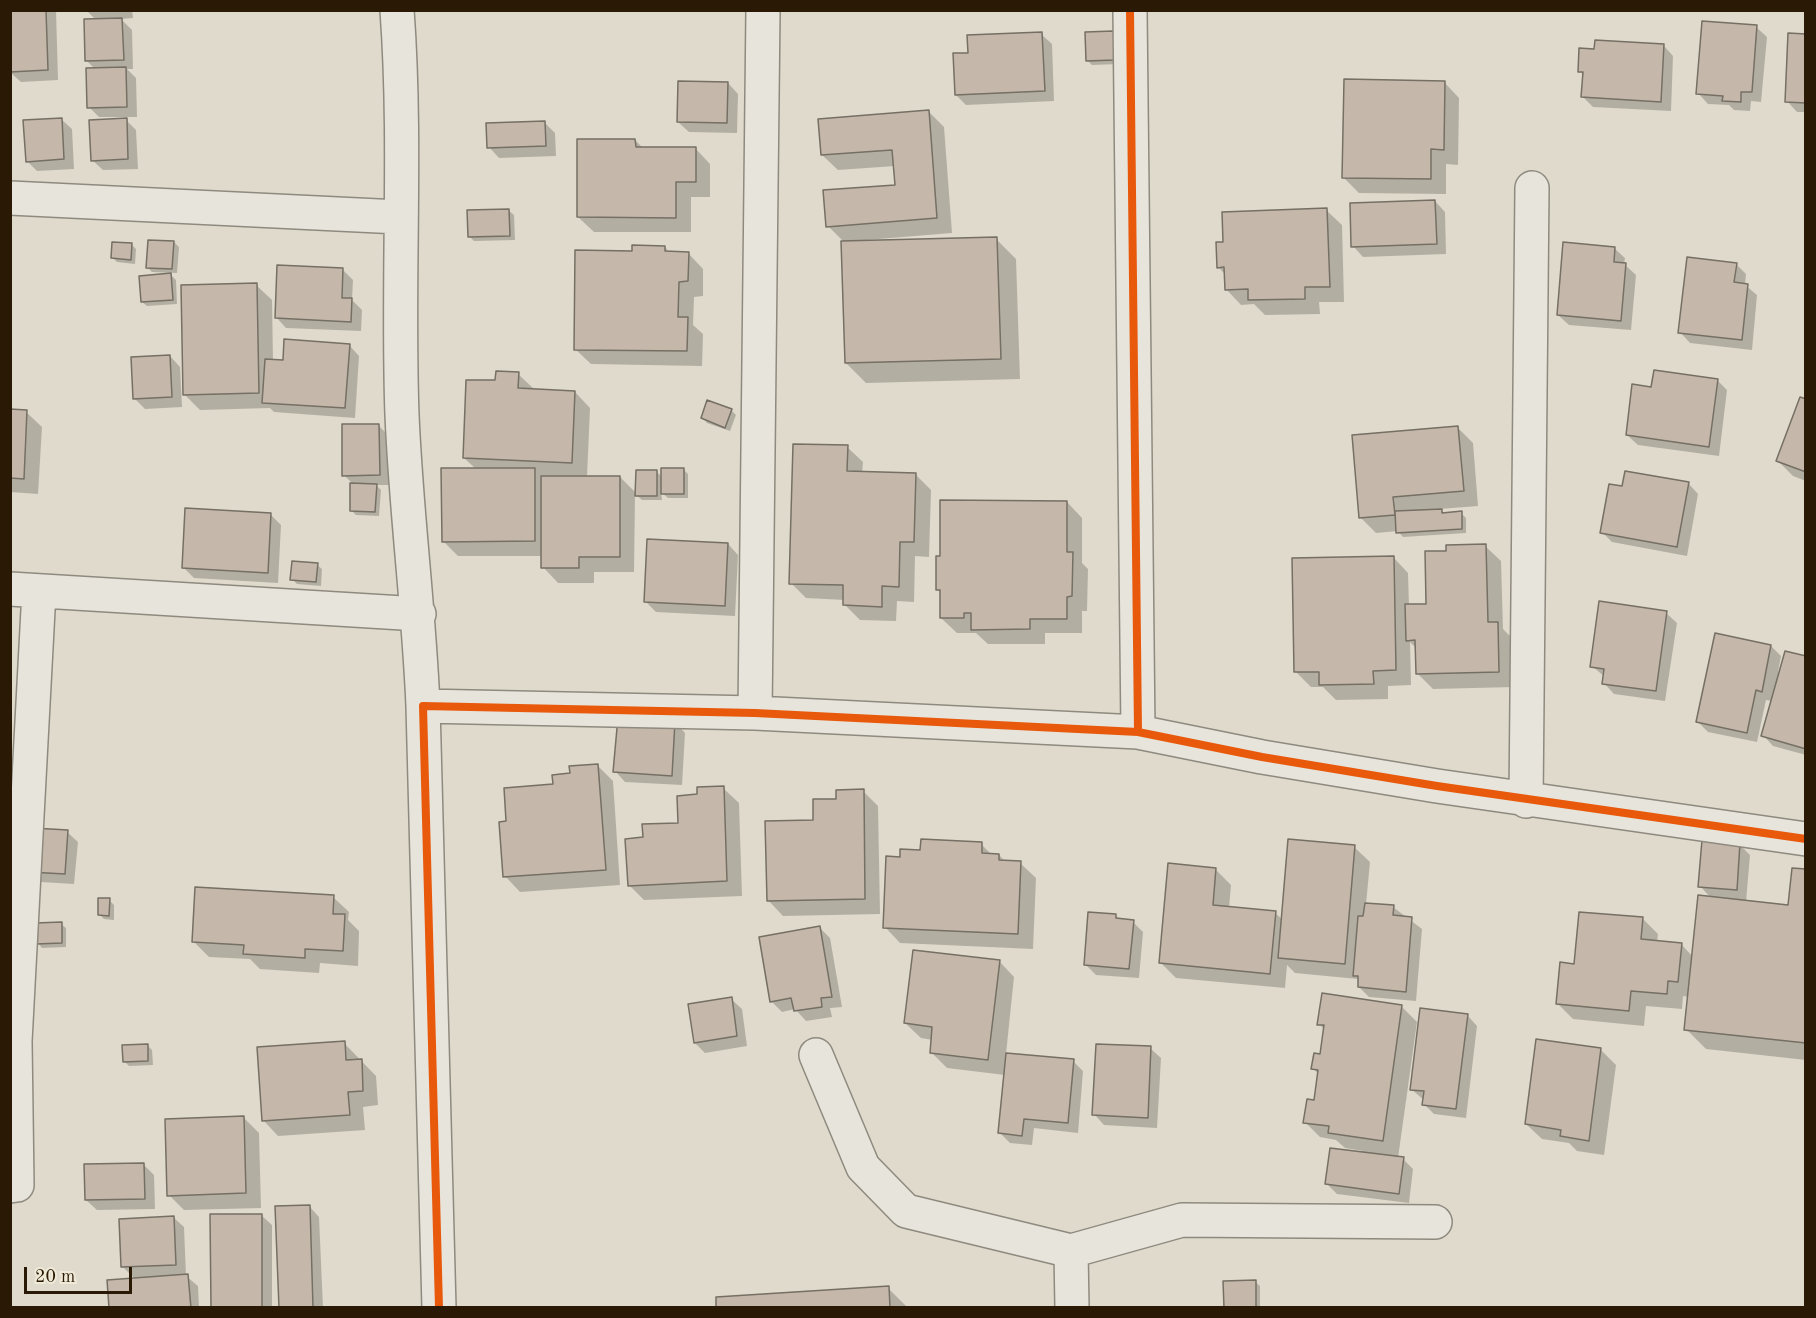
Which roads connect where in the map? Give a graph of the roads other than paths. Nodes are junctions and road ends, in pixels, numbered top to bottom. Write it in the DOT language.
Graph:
graph roads {
  1 [pos="397,10"];
  2 [pos="763,10"];
  3 [pos="1130,10"];
  4 [pos="1532,188"];
  5 [pos="10,198"];
  6 [pos="399,217"];
  7 [pos="25,590"];
  8 [pos="419,614"];
  9 [pos="423,706"];
  10 [pos="755,713"];
  11 [pos="1138,732"];
  12 [pos="1526,801"];
  13 [pos="1806,839"];
  14 [pos="816,1055"];
  15 [pos="10,1186"];
  16 [pos="1435,1222"];
  17 [pos="1071,1251"];
  18 [pos="439,1308"];
  19 [pos="1071,1308"];
  1 -- 6 [label="street"];
  2 -- 10 [label="street"];
  3 -- 11 [label="street"];
  4 -- 12 [label="street"];
  5 -- 6 [label="street"];
  6 -- 8 [label="street"];
  7 -- 8 [label="street"];
  7 -- 15 [label="street"];
  8 -- 9 [label="street"];
  9 -- 10 [label="street"];
  9 -- 18 [label="street"];
  10 -- 11 [label="street"];
  11 -- 12 [label="street"];
  12 -- 13 [label="street"];
  14 -- 17 [label="street"];
  16 -- 17 [label="street"];
  17 -- 19 [label="street"];
}
